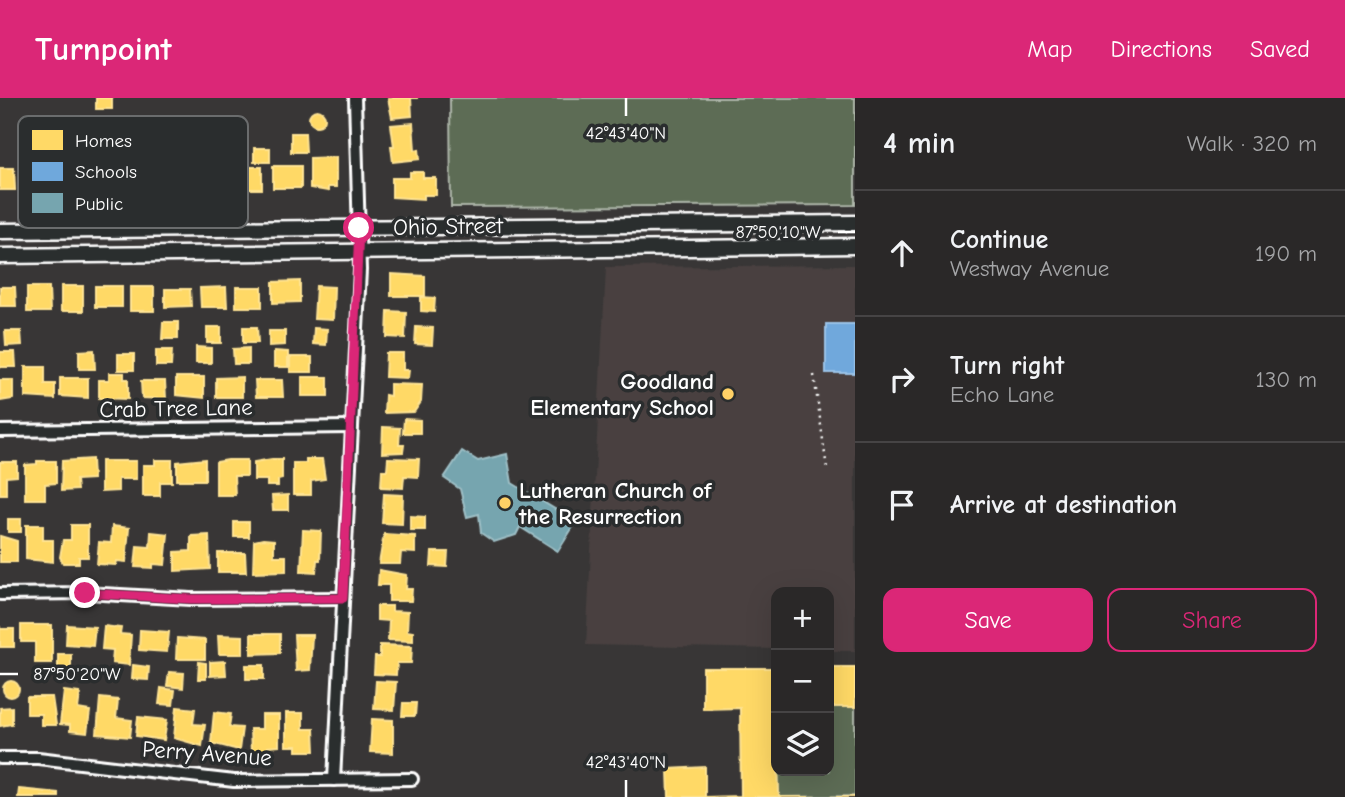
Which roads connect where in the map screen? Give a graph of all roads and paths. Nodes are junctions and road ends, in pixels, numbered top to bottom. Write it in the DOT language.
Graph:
graph roads {
  1 [pos="355,98"];
  2 [pos="797,223"];
  3 [pos="855,223"];
  4 [pos="359,228"];
  5 [pos="124,230"];
  6 [pos="0,231"];
  7 [pos="797,246"];
  8 [pos="855,246"];
  9 [pos="360,250"];
  10 [pos="124,254"];
  11 [pos="0,256"];
  12 [pos="814,375"];
  13 [pos="352,427"];
  14 [pos="0,430"];
  15 [pos="827,469"];
  16 [pos="0,594"];
  17 [pos="343,598"];
  18 [pos="0,758"];
  19 [pos="412,779"];
  20 [pos="334,780"];
  1 -- 4 [label="street"];
  2 -- 3 [label="street, Ohio Street"];
  2 -- 4 [label="street, Ohio Street"];
  2 -- 7 [label="street"];
  4 -- 5 [label="street, Ohio Street"];
  4 -- 9 [label="street"];
  5 -- 6 [label="street, Ohio Street"];
  5 -- 10 [label="street"];
  7 -- 8 [label="street, Ohio Street"];
  7 -- 9 [label="street, Ohio Street"];
  9 -- 10 [label="street, Ohio Street"];
  9 -- 13 [label="street"];
  10 -- 11 [label="street, Ohio Street"];
  12 -- 15 [label="path"];
  13 -- 14 [label="street, Crab Tree Lane"];
  13 -- 17 [label="street"];
  16 -- 17 [label="street"];
  17 -- 20 [label="street"];
  18 -- 20 [label="street, Perry Avenue"];
  19 -- 20 [label="street, Perry Avenue"];
}
